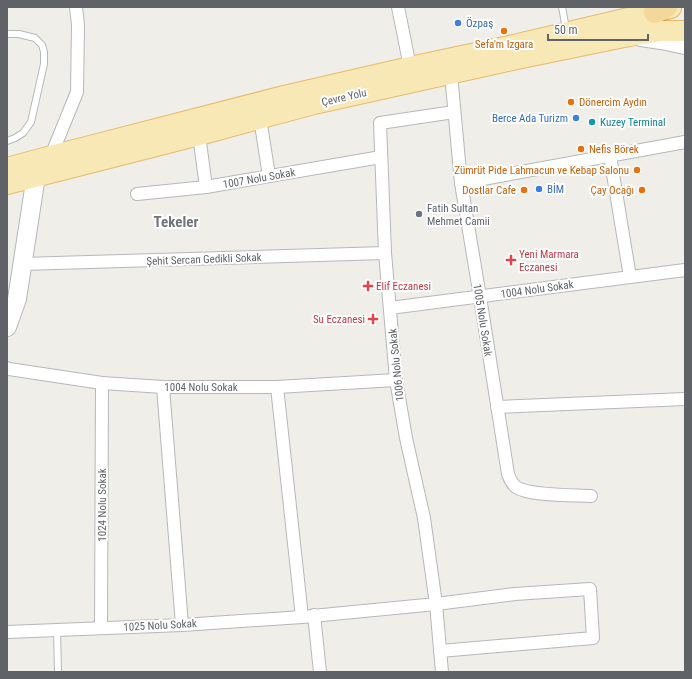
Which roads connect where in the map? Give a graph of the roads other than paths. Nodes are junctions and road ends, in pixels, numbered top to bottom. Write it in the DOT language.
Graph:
graph roads {
  1 [pos="76,7"];
  2 [pos="398,7"];
  3 [pos="562,7"];
  4 [pos="665,9"];
  5 [pos="685,31"];
  6 [pos="567,32"];
  7 [pos="7,34"];
  8 [pos="629,36"];
  9 [pos="685,45"];
  10 [pos="410,67"];
  11 [pos="451,74"];
  12 [pos="454,112"];
  13 [pos="260,118"];
  14 [pos="199,135"];
  15 [pos="7,141"];
  16 [pos="685,142"];
  17 [pos="51,156"];
  18 [pos="610,156"];
  19 [pos="381,157"];
  20 [pos="7,168"];
  21 [pos="36,176"];
  22 [pos="269,176"];
  23 [pos="461,183"];
  24 [pos="7,184"];
  25 [pos="206,187"];
  26 [pos="137,194"];
  27 [pos="384,253"];
  28 [pos="23,264"];
  29 [pos="685,270"];
  30 [pos="630,277"];
  31 [pos="480,297"];
  32 [pos="390,308"];
  33 [pos="7,327"];
  34 [pos="7,368"];
  35 [pos="396,380"];
  36 [pos="102,383"];
  37 [pos="163,387"];
  38 [pos="277,388"];
  39 [pos="685,399"];
  40 [pos="497,407"];
  41 [pos="591,496"];
  42 [pos="436,604"];
  43 [pos="308,616"];
  44 [pos="182,625"];
  45 [pos="102,628"];
  46 [pos="57,630"];
  47 [pos="7,632"];
  48 [pos="440,651"];
  49 [pos="58,672"];
  50 [pos="320,672"];
  51 [pos="442,672"];
  1 -- 17 [label="street"];
  2 -- 10 [label="street"];
  3 -- 6 [label="lane"];
  4 -- 6 [label="main road, Çevre Yolu"];
  5 -- 8 [label="main road, Çevre Yolu"];
  6 -- 10 [label="main road, Çevre Yolu"];
  7 -- 15 [label="lane"];
  8 -- 9 [label="street"];
  8 -- 11 [label="main road, Çevre Yolu"];
  10 -- 17 [label="main road, Çevre Yolu"];
  11 -- 12 [label="street, 1005 Nolu Sokak"];
  11 -- 13 [label="main road, Çevre Yolu"];
  12 -- 19 [label="street, 1006 Nolu Sokak"];
  12 -- 23 [label="street, 1005 Nolu Sokak"];
  13 -- 14 [label="main road, Çevre Yolu"];
  13 -- 22 [label="street"];
  14 -- 21 [label="main road, Çevre Yolu"];
  14 -- 25 [label="street"];
  16 -- 18 [label="street"];
  17 -- 20 [label="main road, Çevre Yolu"];
  17 -- 21 [label="street"];
  18 -- 23 [label="street"];
  18 -- 30 [label="street"];
  19 -- 22 [label="street, 1007 Nolu Sokak"];
  19 -- 27 [label="street, 1006 Nolu Sokak"];
  21 -- 24 [label="main road, Çevre Yolu"];
  21 -- 28 [label="street"];
  22 -- 25 [label="street, 1007 Nolu Sokak"];
  23 -- 31 [label="street, 1005 Nolu Sokak"];
  25 -- 26 [label="street, 1007 Nolu Sokak"];
  27 -- 28 [label="street, Şehit Sercan Gedikli Sokak"];
  27 -- 32 [label="street, 1006 Nolu Sokak"];
  28 -- 33 [label="street"];
  29 -- 30 [label="street, 1004 Nolu Sokak"];
  30 -- 31 [label="street, 1004 Nolu Sokak"];
  31 -- 32 [label="street, 1004 Nolu Sokak"];
  31 -- 40 [label="street, 1005 Nolu Sokak"];
  32 -- 35 [label="street, 1006 Nolu Sokak"];
  34 -- 36 [label="street, 1004 Nolu Sokak"];
  35 -- 38 [label="street, 1004 Nolu Sokak"];
  35 -- 42 [label="street, 1006 Nolu Sokak"];
  36 -- 37 [label="street, 1004 Nolu Sokak"];
  36 -- 45 [label="street, 1024 Nolu Sokak"];
  37 -- 38 [label="street, 1004 Nolu Sokak"];
  37 -- 44 [label="street"];
  38 -- 43 [label="street"];
  39 -- 40 [label="street"];
  40 -- 41 [label="street, 1005 Nolu Sokak"];
  42 -- 43 [label="street, 1025 Nolu Sokak"];
  42 -- 48 [label="street, 1006 Nolu Sokak"];
  42 -- 48 [label="street, 1025 Nolu Sokak"];
  43 -- 44 [label="street, 1025 Nolu Sokak"];
  43 -- 50 [label="street"];
  44 -- 45 [label="street, 1025 Nolu Sokak"];
  45 -- 46 [label="street, 1025 Nolu Sokak"];
  46 -- 47 [label="street, 1025 Nolu Sokak"];
  46 -- 49 [label="lane"];
  48 -- 51 [label="street, 1006 Nolu Sokak"];
}
